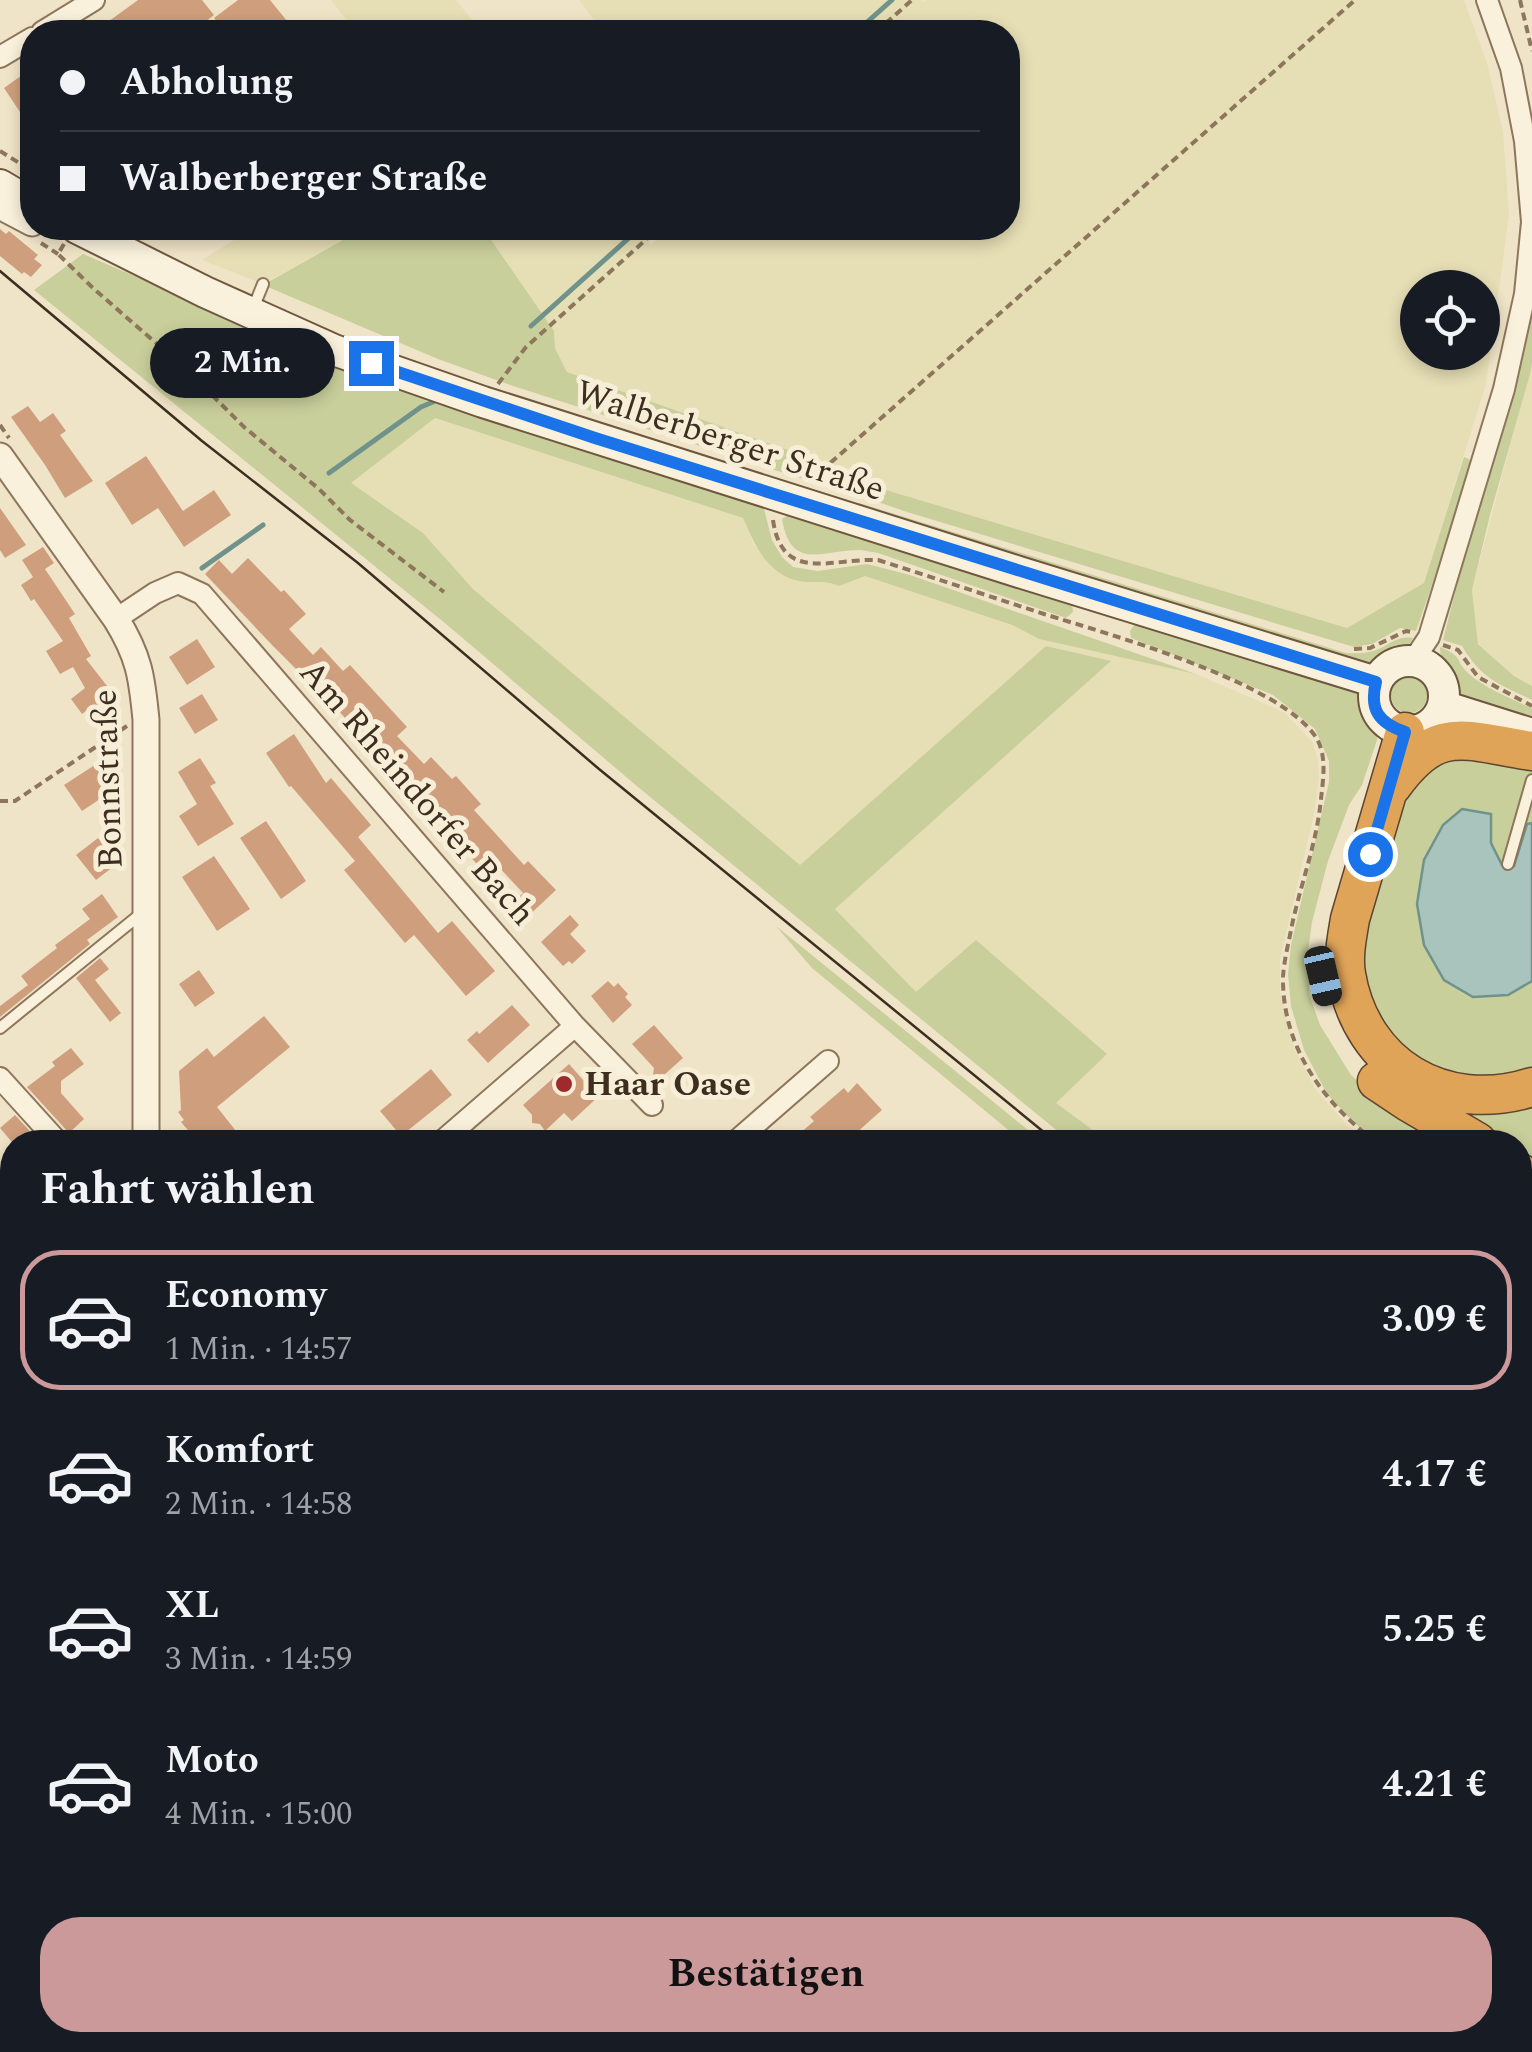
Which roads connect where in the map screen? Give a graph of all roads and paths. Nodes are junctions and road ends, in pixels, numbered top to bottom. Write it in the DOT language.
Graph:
graph roads {
  1 [pos="94,0"];
  2 [pos="912,0"];
  3 [pos="1355,0"];
  4 [pos="1486,0"];
  5 [pos="1520,0"];
  6 [pos="62,20"];
  7 [pos="890,20"];
  8 [pos="1532,51"];
  9 [pos="67,240"];
  10 [pos="88,240"];
  11 [pos="646,240"];
  12 [pos="484,402"];
  13 [pos="0,456"];
  14 [pos="820,470"];
  15 [pos="781,497"];
  16 [pos="444,592"];
  17 [pos="116,619"];
  18 [pos="1352,649"];
  19 [pos="1421,649"];
  20 [pos="1376,682"];
  21 [pos="1443,706"];
  22 [pos="1532,706"];
  23 [pos="146,720"];
  24 [pos="1395,727"];
  25 [pos="1532,734"];
  26 [pos="1532,750"];
  27 [pos="1532,780"];
  28 [pos="1390,788"];
  29 [pos="0,801"];
  30 [pos="1508,864"];
  31 [pos="146,909"];
  32 [pos="576,1026"];
  33 [pos="0,1028"];
  34 [pos="828,1061"];
  35 [pos="0,1078"];
  36 [pos="1532,1087"];
  37 [pos="652,1105"];
  38 [pos="47,1130"];
  39 [pos="146,1130"];
  40 [pos="456,1130"];
  41 [pos="749,1130"];
  42 [pos="1360,1130"];
  43 [pos="1457,1130"];
  1 -- 6 [label="street"];
  2 -- 7 [label="path"];
  3 -- 14 [label="path"];
  4 -- 19 [label="street"];
  5 -- 8 [label="path"];
  9 -- 16 [label="path"];
  10 -- 12 [label="main road, Walberberger Straße"];
  11 -- 12 [label="path"];
  12 -- 15 [label="main road, Walberberger Straße"];
  13 -- 17 [label="street, Bonnstraße"];
  15 -- 20 [label="main road, Walberberger Straße"];
  15 -- 42 [label="path"];
  17 -- 23 [label="street, Bonnstraße"];
  17 -- 32 [label="street, Am Rheindorfer Bach"];
  18 -- 19 [label="path"];
  19 -- 20 [label="main road"];
  19 -- 21 [label="main road"];
  19 -- 22 [label="path"];
  20 -- 24 [label="main road"];
  21 -- 24 [label="main road"];
  21 -- 25 [label="main road"];
  23 -- 29 [label="path"];
  23 -- 31 [label="street, Bonnstraße"];
  24 -- 28 [label="highway"];
  24 -- 43 [label="highway"];
  26 -- 28 [label="highway"];
  27 -- 30 [label="lane"];
  28 -- 36 [label="highway"];
  31 -- 33 [label="lane"];
  31 -- 39 [label="street, Bonnstraße"];
  32 -- 37 [label="street, Am Rheindorfer Bach"];
  32 -- 40 [label="street"];
  34 -- 41 [label="street"];
  35 -- 38 [label="street"];
}
